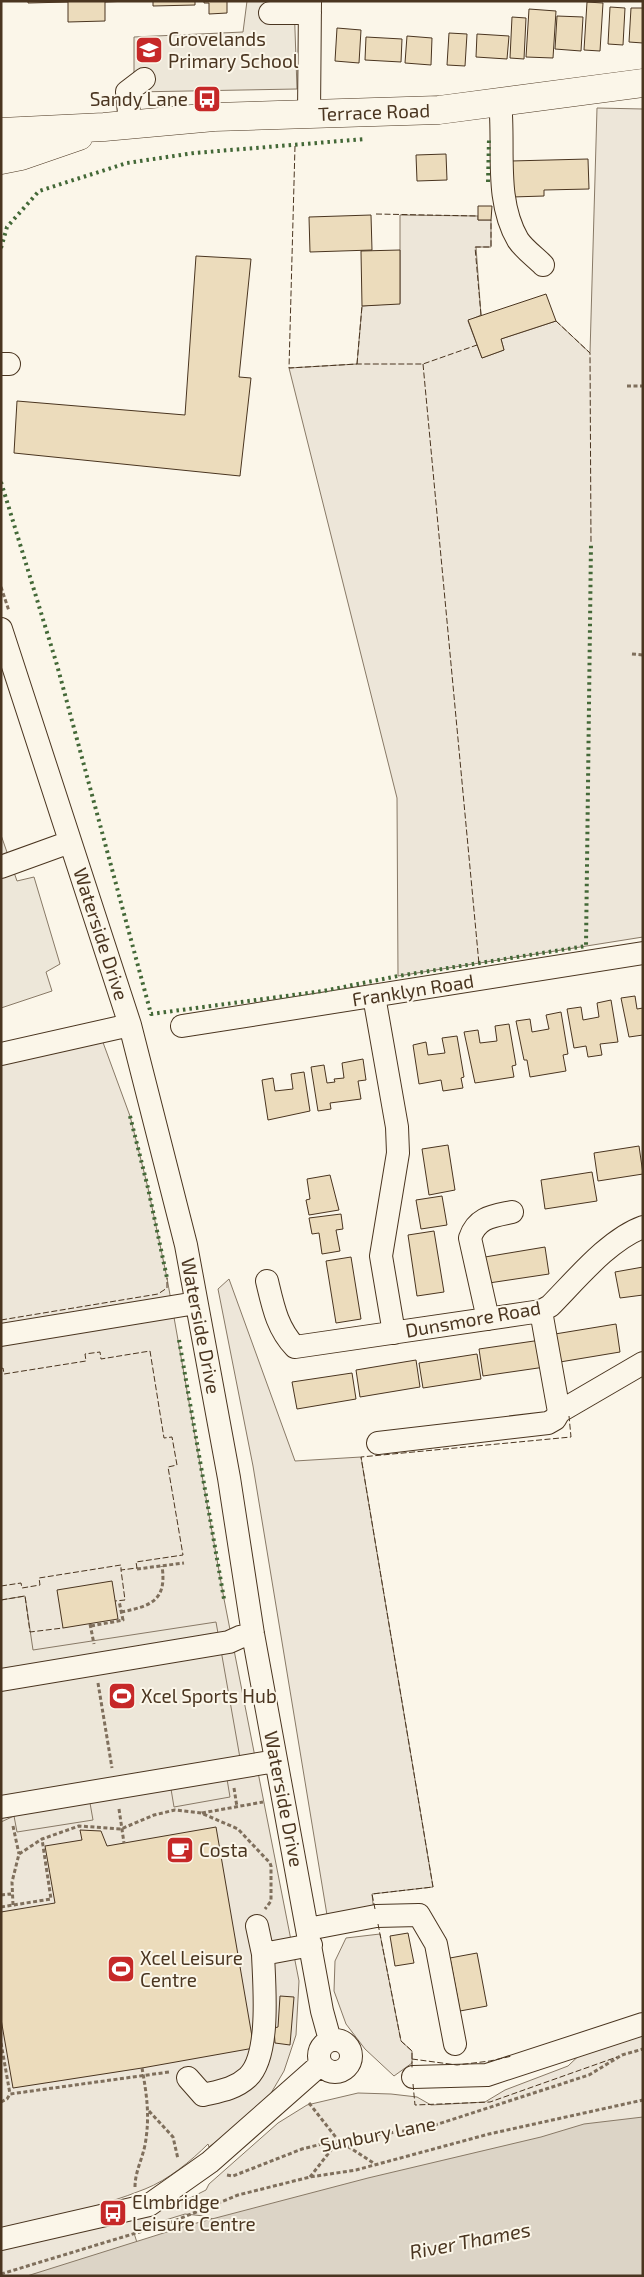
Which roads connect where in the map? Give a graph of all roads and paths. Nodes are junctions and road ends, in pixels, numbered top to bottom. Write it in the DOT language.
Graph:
graph roads {
  1 [pos="310,7"];
  2 [pos="270,13"];
  3 [pos="144,79"];
  4 [pos="643,83"];
  5 [pos="500,101"];
  6 [pos="309,114"];
  7 [pos="117,126"];
  8 [pos="1,132"];
  9 [pos="1,160"];
  10 [pos="542,265"];
  11 [pos="627,386"];
  12 [pos="643,386"];
  13 [pos="1,629"];
  14 [pos="632,654"];
  15 [pos="643,655"];
  16 [pos="70,842"];
  17 [pos="1,867"];
  18 [pos="643,953"];
  19 [pos="374,996"];
  20 [pos="130,1025"];
  21 [pos="182,1026"];
  22 [pos="1,1054"];
  23 [pos="512,1212"];
  24 [pos="643,1227"];
  25 [pos="267,1281"];
  26 [pos="196,1303"];
  27 [pos="541,1311"];
  28 [pos="488,1319"];
  29 [pos="394,1333"];
  30 [pos="1,1334"];
  31 [pos="643,1363"];
  32 [pos="559,1412"];
  33 [pos="378,1443"];
  34 [pos="184,1562"];
  35 [pos="162,1566"];
  36 [pos="137,1569"];
  37 [pos="120,1601"];
  38 [pos="121,1612"];
  39 [pos="253,1634"];
  40 [pos="96,1664"];
  41 [pos="1,1680"];
  42 [pos="276,1761"];
  43 [pos="116,1787"];
  44 [pos="268,1802"];
  45 [pos="6,1806"];
  46 [pos="201,1813"];
  47 [pos="122,1829"];
  48 [pos="42,1839"];
  49 [pos="124,1843"];
  50 [pos="19,1854"];
  51 [pos="11,1894"];
  52 [pos="1,1896"];
  53 [pos="13,1905"];
  54 [pos="1,1907"];
  55 [pos="260,1919"];
  56 [pos="310,1937"];
  57 [pos="263,1954"];
  58 [pos="643,2024"];
  59 [pos="1,2043"];
  60 [pos="456,2044"];
  61 [pos="643,2049"];
  62 [pos="142,2068"];
  63 [pos="144,2076"];
  64 [pos="413,2077"];
  65 [pos="188,2078"];
  66 [pos="10,2094"];
  67 [pos="304,2097"];
  68 [pos="643,2100"];
  69 [pos="1,2102"];
  70 [pos="149,2111"];
  71 [pos="338,2140"];
  72 [pos="376,2165"];
  73 [pos="310,2177"];
  74 [pos="187,2179"];
  75 [pos="136,2207"];
  76 [pos="1,2239"];
  77 [pos="1,2274"];
  1 -- 2 [label="street"];
  1 -- 6 [label="street"];
  3 -- 7 [label="street"];
  4 -- 5 [label="main road, Terrace Road"];
  5 -- 6 [label="main road, Terrace Road"];
  5 -- 10 [label="street"];
  6 -- 7 [label="main road, Terrace Road"];
  7 -- 8 [label="main road, Terrace Road"];
  7 -- 9 [label="main road, Terrace Road"];
  11 -- 12 [label="path"];
  13 -- 16 [label="street, Waterside Drive"];
  14 -- 15 [label="path"];
  16 -- 17 [label="street"];
  16 -- 20 [label="street, Waterside Drive"];
  18 -- 19 [label="street, Franklyn Road"];
  19 -- 21 [label="street, Franklyn Road"];
  19 -- 29 [label="street, Dunsmore Road"];
  20 -- 22 [label="street"];
  20 -- 26 [label="street, Waterside Drive"];
  23 -- 28 [label="street"];
  24 -- 27 [label="street, Dunsmore Road"];
  25 -- 29 [label="street, Dunsmore Road"];
  26 -- 30 [label="street"];
  26 -- 39 [label="street, Waterside Drive"];
  27 -- 28 [label="street, Dunsmore Road"];
  27 -- 32 [label="street"];
  28 -- 29 [label="street, Dunsmore Road"];
  31 -- 32 [label="street"];
  32 -- 33 [label="street"];
  34 -- 35 [label="path"];
  35 -- 36 [label="path"];
  35 -- 38 [label="path"];
  37 -- 38 [label="path"];
  38 -- 40 [label="path"];
  39 -- 40 [label="street"];
  39 -- 42 [label="street, Waterside Drive"];
  40 -- 41 [label="street"];
  40 -- 43 [label="path"];
  42 -- 43 [label="street"];
  42 -- 56 [label="street, Waterside Drive"];
  43 -- 45 [label="street"];
  43 -- 47 [label="path"];
  44 -- 46 [label="path"];
  45 -- 50 [label="path"];
  46 -- 47 [label="path"];
  46 -- 55 [label="path"];
  47 -- 48 [label="path"];
  47 -- 49 [label="path"];
  48 -- 50 [label="path"];
  48 -- 53 [label="path"];
  50 -- 51 [label="path"];
  51 -- 52 [label="path"];
  51 -- 53 [label="path"];
  53 -- 54 [label="path"];
  55 -- 57 [label="street"];
  56 -- 57 [label="street"];
  56 -- 60 [label="street"];
  56 -- 74 [label="street, Waterside Drive"];
  57 -- 65 [label="street"];
  58 -- 64 [label="street"];
  59 -- 66 [label="path"];
  61 -- 71 [label="path, Sunbury Lane"];
  62 -- 63 [label="path"];
  63 -- 65 [label="path"];
  63 -- 66 [label="path"];
  63 -- 70 [label="path"];
  66 -- 69 [label="path"];
  67 -- 71 [label="path"];
  68 -- 72 [label="path"];
  70 -- 74 [label="path"];
  70 -- 75 [label="path"];
  71 -- 72 [label="path"];
  71 -- 73 [label="path"];
  71 -- 74 [label="path, Sunbury Lane"];
  72 -- 73 [label="path"];
  73 -- 77 [label="path"];
  74 -- 75 [label="street"];
  75 -- 76 [label="street"];
}
